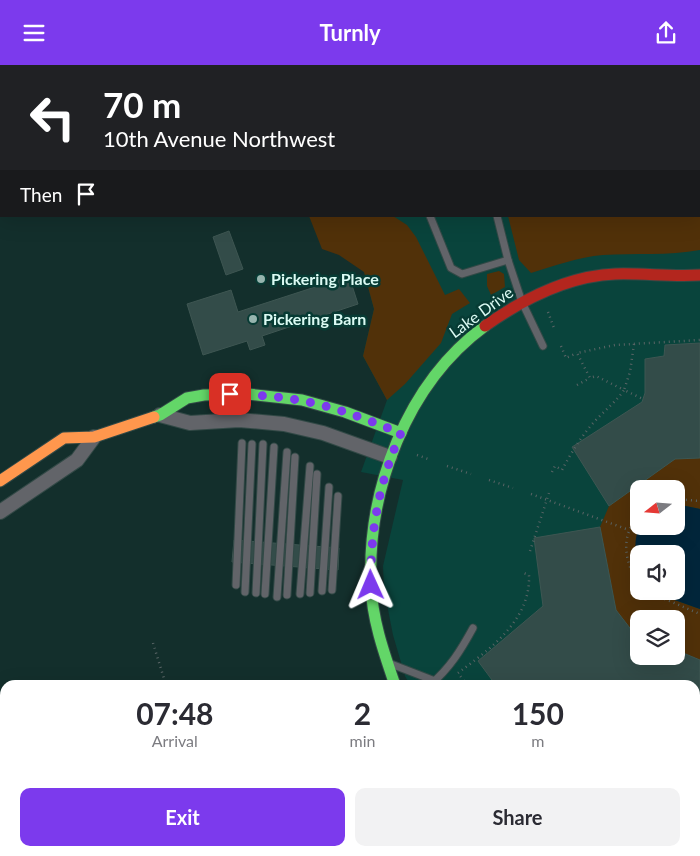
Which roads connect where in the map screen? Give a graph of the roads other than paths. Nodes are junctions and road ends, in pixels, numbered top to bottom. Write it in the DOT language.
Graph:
graph roads {
  1 [pos="430,217"];
  2 [pos="497,217"];
  3 [pos="508,260"];
  4 [pos="700,275"];
  5 [pos="522,302"];
  6 [pos="543,347"];
  7 [pos="160,415"];
  8 [pos="401,433"];
  9 [pos="94,437"];
  10 [pos="242,443"];
  11 [pos="252,444"];
  12 [pos="263,444"];
  13 [pos="274,447"];
  14 [pos="287,452"];
  15 [pos="296,457"];
  16 [pos="390,457"];
  17 [pos="310,466"];
  18 [pos="317,474"];
  19 [pos="0,481"];
  20 [pos="329,487"];
  21 [pos="338,496"];
  22 [pos="0,512"];
  23 [pos="236,585"];
  24 [pos="332,590"];
  25 [pos="322,591"];
  26 [pos="245,592"];
  27 [pos="256,593"];
  28 [pos="310,593"];
  29 [pos="265,594"];
  30 [pos="300,594"];
  31 [pos="287,595"];
  32 [pos="277,597"];
  33 [pos="473,628"];
  34 [pos="387,663"];
  35 [pos="393,680"];
  36 [pos="426,680"];
  37 [pos="436,680"];
  1 -- 3 [label="lane"];
  2 -- 3 [label="lane"];
  3 -- 5 [label="lane"];
  4 -- 5 [label="street, Lake Drive"];
  5 -- 6 [label="lane"];
  5 -- 8 [label="street, Lake Drive"];
  7 -- 8 [label="street"];
  7 -- 9 [label="street"];
  7 -- 16 [label="street"];
  8 -- 16 [label="street, Lake Drive"];
  9 -- 19 [label="street"];
  9 -- 22 [label="street"];
  10 -- 23 [label="lane"];
  11 -- 26 [label="lane"];
  12 -- 27 [label="lane"];
  13 -- 29 [label="lane"];
  14 -- 32 [label="lane"];
  15 -- 31 [label="lane"];
  16 -- 34 [label="street, Lake Drive"];
  17 -- 30 [label="lane"];
  18 -- 28 [label="lane"];
  20 -- 25 [label="lane"];
  21 -- 24 [label="lane"];
  33 -- 37 [label="lane"];
  34 -- 35 [label="street, Lake Drive"];
  34 -- 36 [label="lane"];
}
